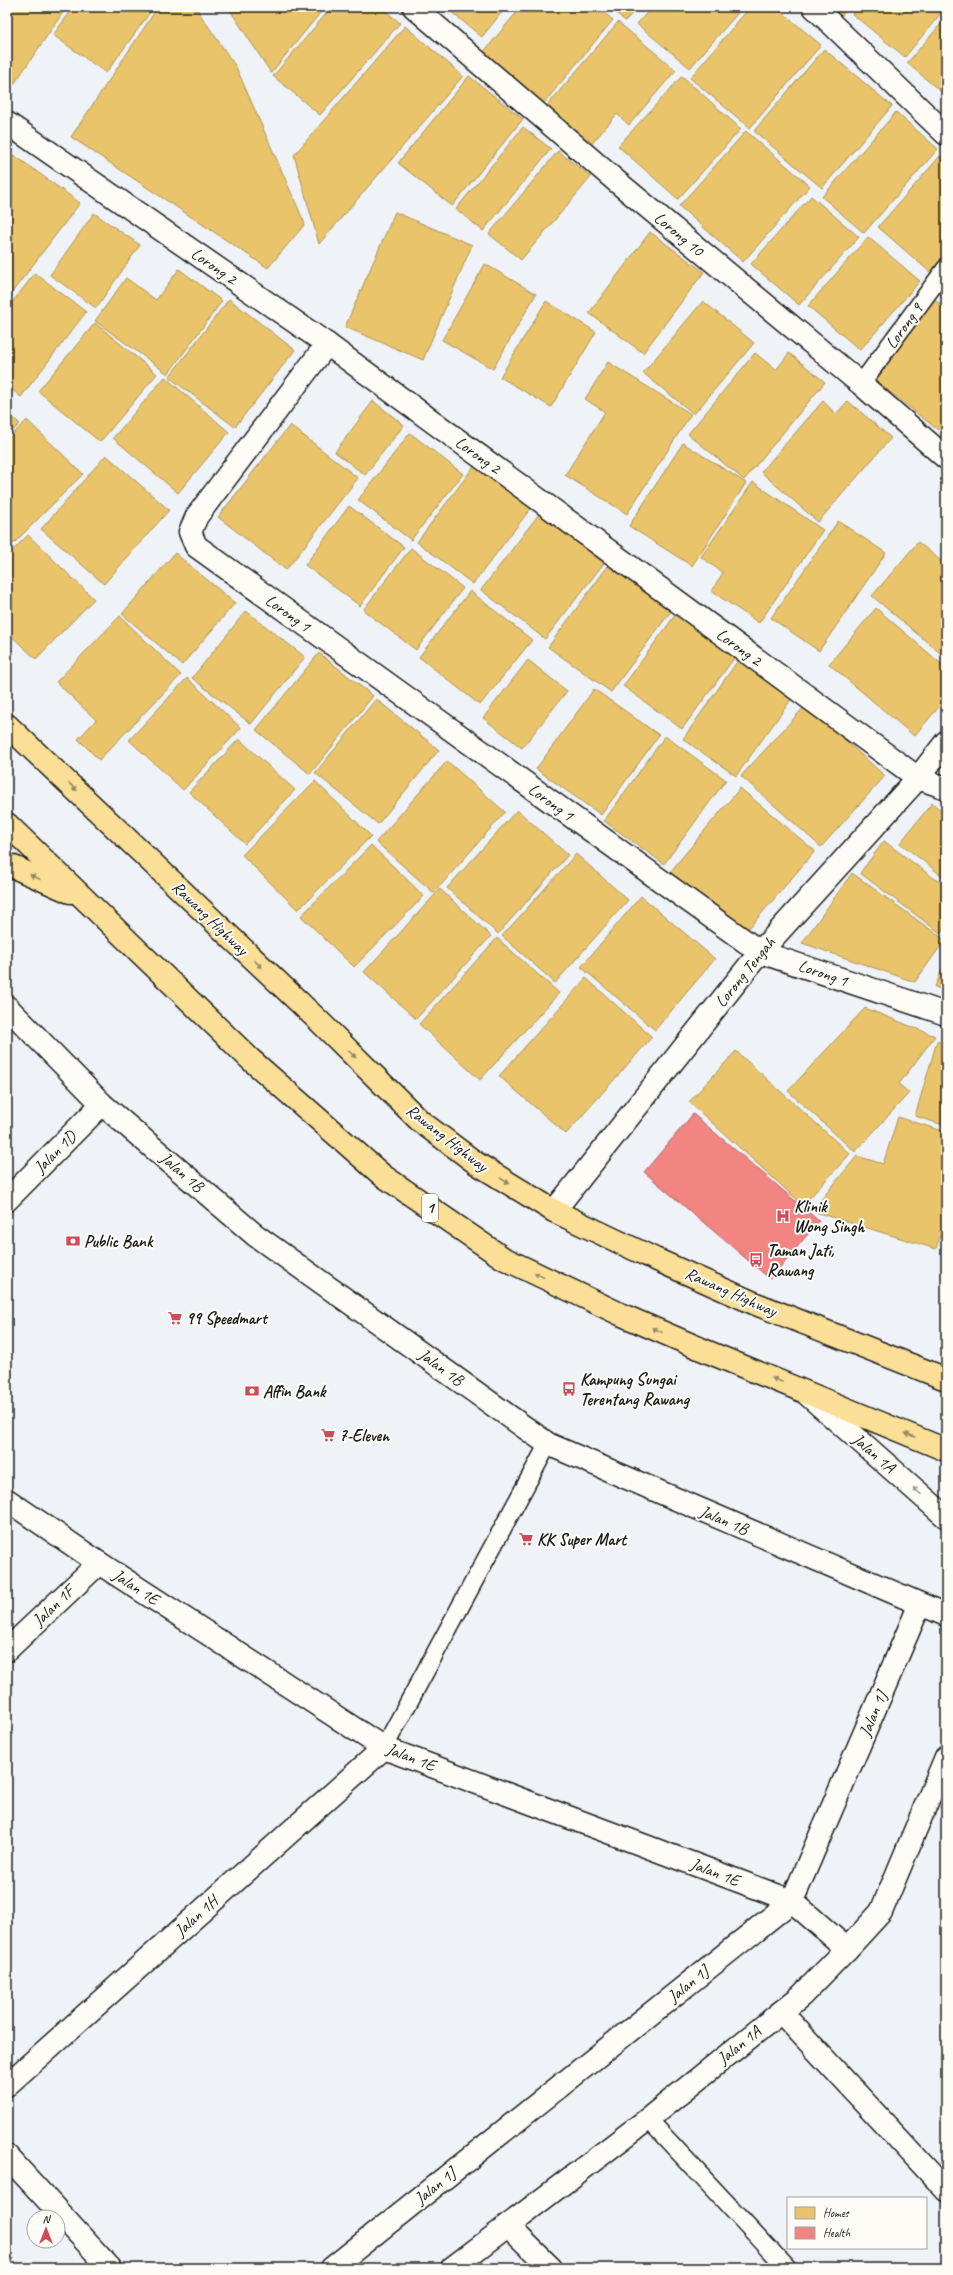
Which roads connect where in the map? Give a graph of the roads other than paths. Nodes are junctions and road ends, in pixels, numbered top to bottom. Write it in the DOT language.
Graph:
graph roads {
  1 [pos="414,7"];
  2 [pos="814,7"];
  3 [pos="7,123"];
  4 [pos="946,134"];
  5 [pos="946,268"];
  6 [pos="327,344"];
  7 [pos="861,384"];
  8 [pos="946,458"];
  9 [pos="7,725"];
  10 [pos="946,742"];
  11 [pos="7,745"];
  12 [pos="44,760"];
  13 [pos="918,778"];
  14 [pos="946,788"];
  15 [pos="7,824"];
  16 [pos="7,864"];
  17 [pos="84,898"];
  18 [pos="760,952"];
  19 [pos="7,1007"];
  20 [pos="946,1014"];
  21 [pos="102,1104"];
  22 [pos="7,1200"];
  23 [pos="554,1211"];
  24 [pos="946,1379"];
  25 [pos="802,1389"];
  26 [pos="548,1444"];
  27 [pos="946,1450"];
  28 [pos="7,1500"];
  29 [pos="946,1517"];
  30 [pos="99,1563"];
  31 [pos="920,1604"];
  32 [pos="946,1615"];
  33 [pos="7,1650"];
  34 [pos="384,1748"];
  35 [pos="946,1757"];
  36 [pos="792,1901"];
  37 [pos="847,1949"];
  38 [pos="781,2012"];
  39 [pos="7,2085"];
  40 [pos="648,2119"];
  41 [pos="7,2156"];
  42 [pos="946,2190"];
  43 [pos="508,2226"];
  44 [pos="110,2268"];
  45 [pos="332,2268"];
  46 [pos="452,2268"];
  47 [pos="551,2268"];
  48 [pos="787,2268"];
  1 -- 7 [label="street, Lorong 10"];
  2 -- 4 [label="street"];
  3 -- 6 [label="street, Lorong 2"];
  5 -- 7 [label="lane, Lorong 9"];
  6 -- 13 [label="street, Lorong 2"];
  6 -- 18 [label="street, Lorong 1"];
  7 -- 8 [label="street, Lorong 10"];
  9 -- 12 [label="main road, Rawang Highway"];
  10 -- 13 [label="street, Lorong Tengah"];
  11 -- 12 [label="main road"];
  12 -- 23 [label="main road, Rawang Highway, one-way"];
  13 -- 14 [label="street, Lorong 2"];
  13 -- 18 [label="street, Lorong Tengah"];
  15 -- 17 [label="main road, 1"];
  17 -- 16 [label="main road, one-way"];
  25 -- 17 [label="main road, 1, one-way"];
  18 -- 20 [label="street, Lorong 1"];
  18 -- 23 [label="street, Lorong Tengah"];
  19 -- 21 [label="street, Jalan 1B"];
  21 -- 22 [label="street, Jalan 1D"];
  21 -- 26 [label="street, Jalan 1B"];
  23 -- 24 [label="main road, Rawang Highway"];
  27 -- 25 [label="main road, 1, one-way"];
  29 -- 25 [label="street, Jalan 1A, one-way"];
  26 -- 31 [label="street, Jalan 1B"];
  26 -- 34 [label="lane"];
  28 -- 30 [label="street, Jalan 1E"];
  30 -- 33 [label="street, Jalan 1F"];
  30 -- 34 [label="street, Jalan 1E"];
  31 -- 32 [label="street, Jalan 1B"];
  31 -- 36 [label="street, Jalan 1J"];
  34 -- 36 [label="street, Jalan 1E"];
  34 -- 39 [label="street, Jalan 1H"];
  35 -- 37 [label="street, Jalan 1A"];
  36 -- 37 [label="street, Jalan 1E"];
  36 -- 45 [label="street, Jalan 1J"];
  37 -- 38 [label="street, Jalan 1A"];
  38 -- 40 [label="street, Jalan 1A"];
  38 -- 42 [label="street"];
  40 -- 43 [label="street, Jalan 1A"];
  40 -- 48 [label="lane"];
  41 -- 44 [label="street"];
  43 -- 46 [label="street, Jalan 1A"];
  43 -- 47 [label="street"];
}
